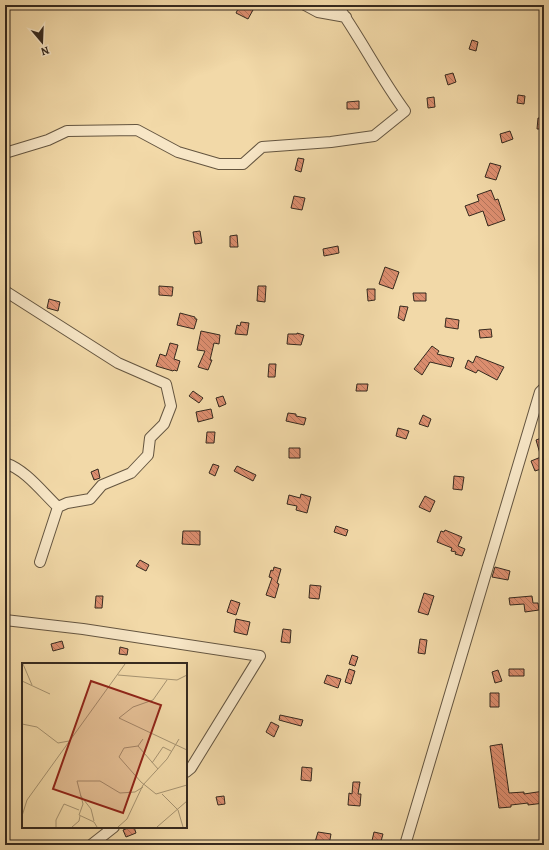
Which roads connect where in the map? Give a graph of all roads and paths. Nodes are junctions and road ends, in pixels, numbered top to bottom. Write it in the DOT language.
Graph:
graph roads {
  1 [pos="304,5"];
  2 [pos="337,5"];
  3 [pos="346,18"];
  4 [pos="5,154"];
  5 [pos="5,291"];
  6 [pos="544,388"];
  7 [pos="5,463"];
  8 [pos="58,507"];
  9 [pos="40,562"];
  10 [pos="5,620"];
  11 [pos="187,771"];
  12 [pos="113,828"];
  13 [pos="91,845"];
  14 [pos="405,845"];
  1 -- 3 [label="street"];
  2 -- 3 [label="street"];
  3 -- 4 [label="street"];
  5 -- 8 [label="street"];
  6 -- 14 [label="street"];
  7 -- 8 [label="street"];
  8 -- 9 [label="street"];
  10 -- 11 [label="street"];
  12 -- 13 [label="street"];
}
